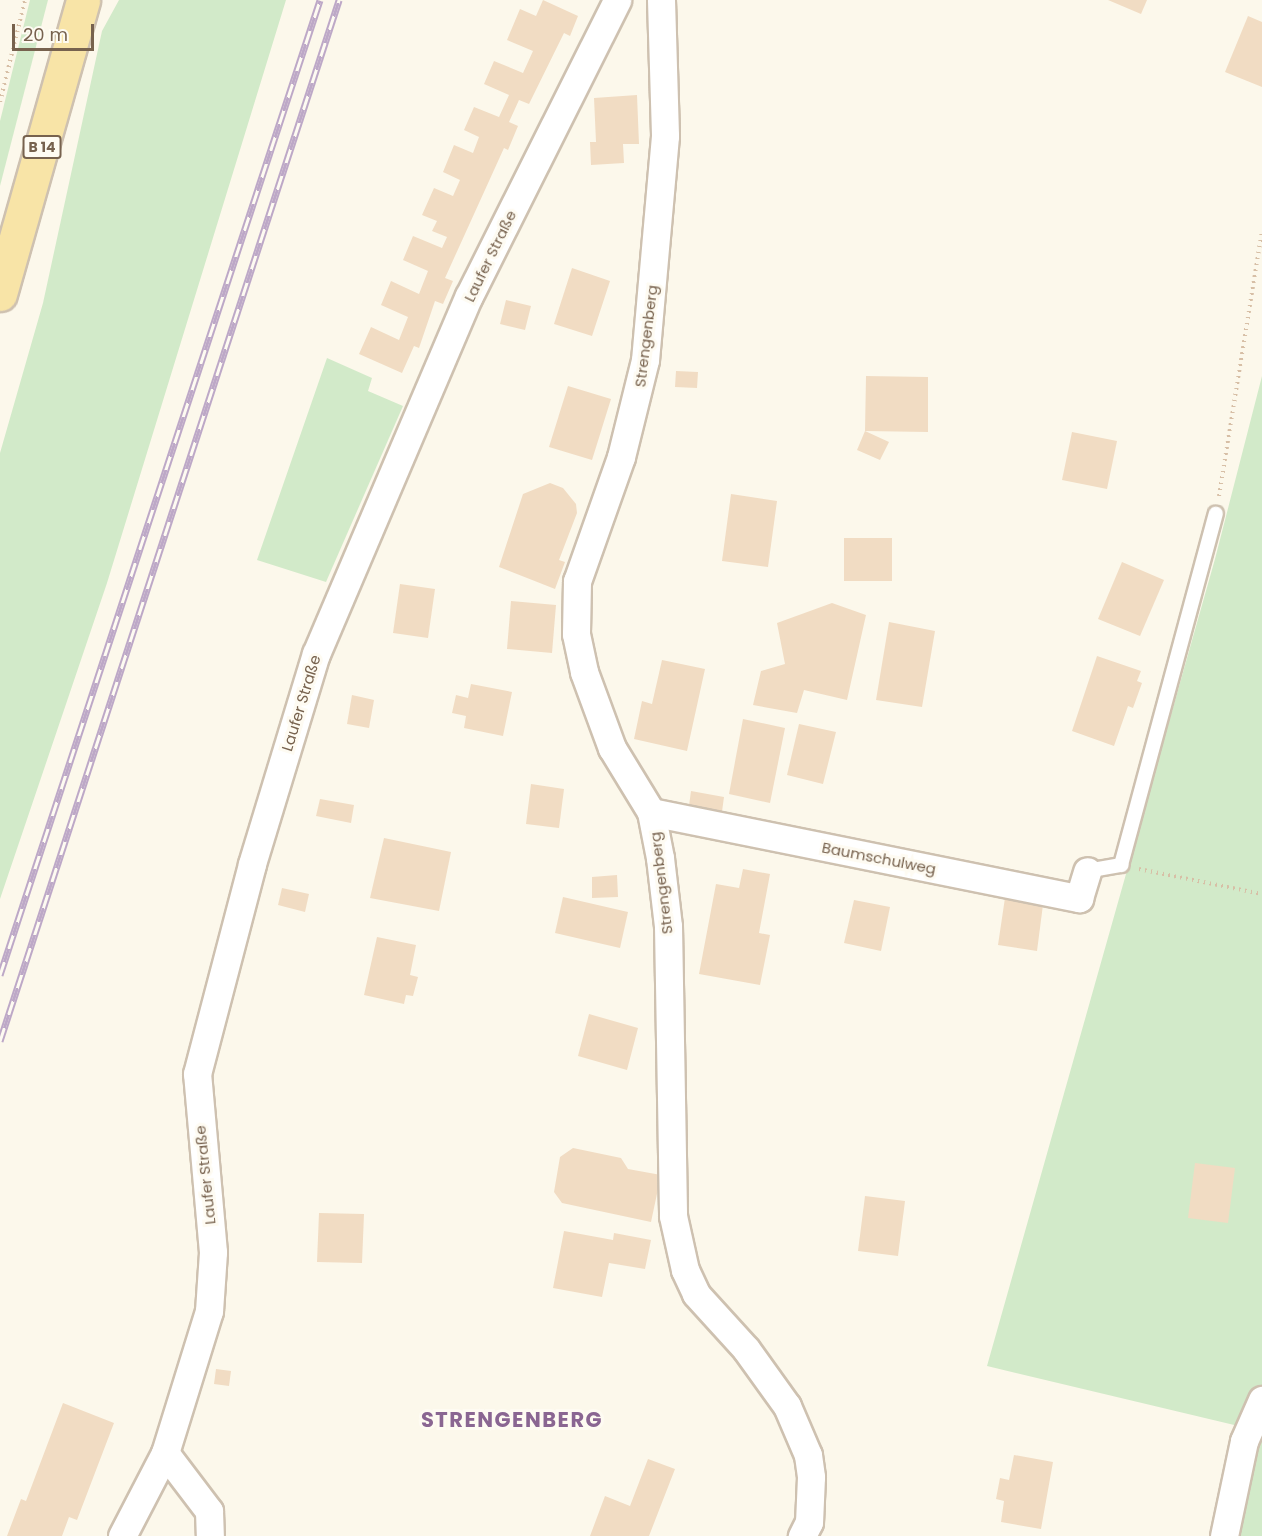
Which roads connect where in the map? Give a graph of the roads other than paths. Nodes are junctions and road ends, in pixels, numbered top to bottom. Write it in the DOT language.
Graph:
graph roads {
  1 [pos="83,0"];
  2 [pos="616,0"];
  3 [pos="661,0"];
  4 [pos="0,294"];
  5 [pos="1216,514"];
  6 [pos="651,812"];
  7 [pos="1087,871"];
  8 [pos="1262,1400"];
  9 [pos="165,1453"];
  10 [pos="122,1536"];
  11 [pos="210,1536"];
  12 [pos="802,1536"];
  13 [pos="1224,1536"];
  1 -- 4 [label="main road, B 14"];
  2 -- 9 [label="street, Laufer Straße"];
  3 -- 6 [label="street, Strengenberg"];
  5 -- 7 [label="lane"];
  6 -- 7 [label="street, Baumschulweg"];
  6 -- 12 [label="street, Strengenberg"];
  8 -- 13 [label="street"];
  9 -- 10 [label="street, Laufer Straße"];
  9 -- 11 [label="street"];
}
